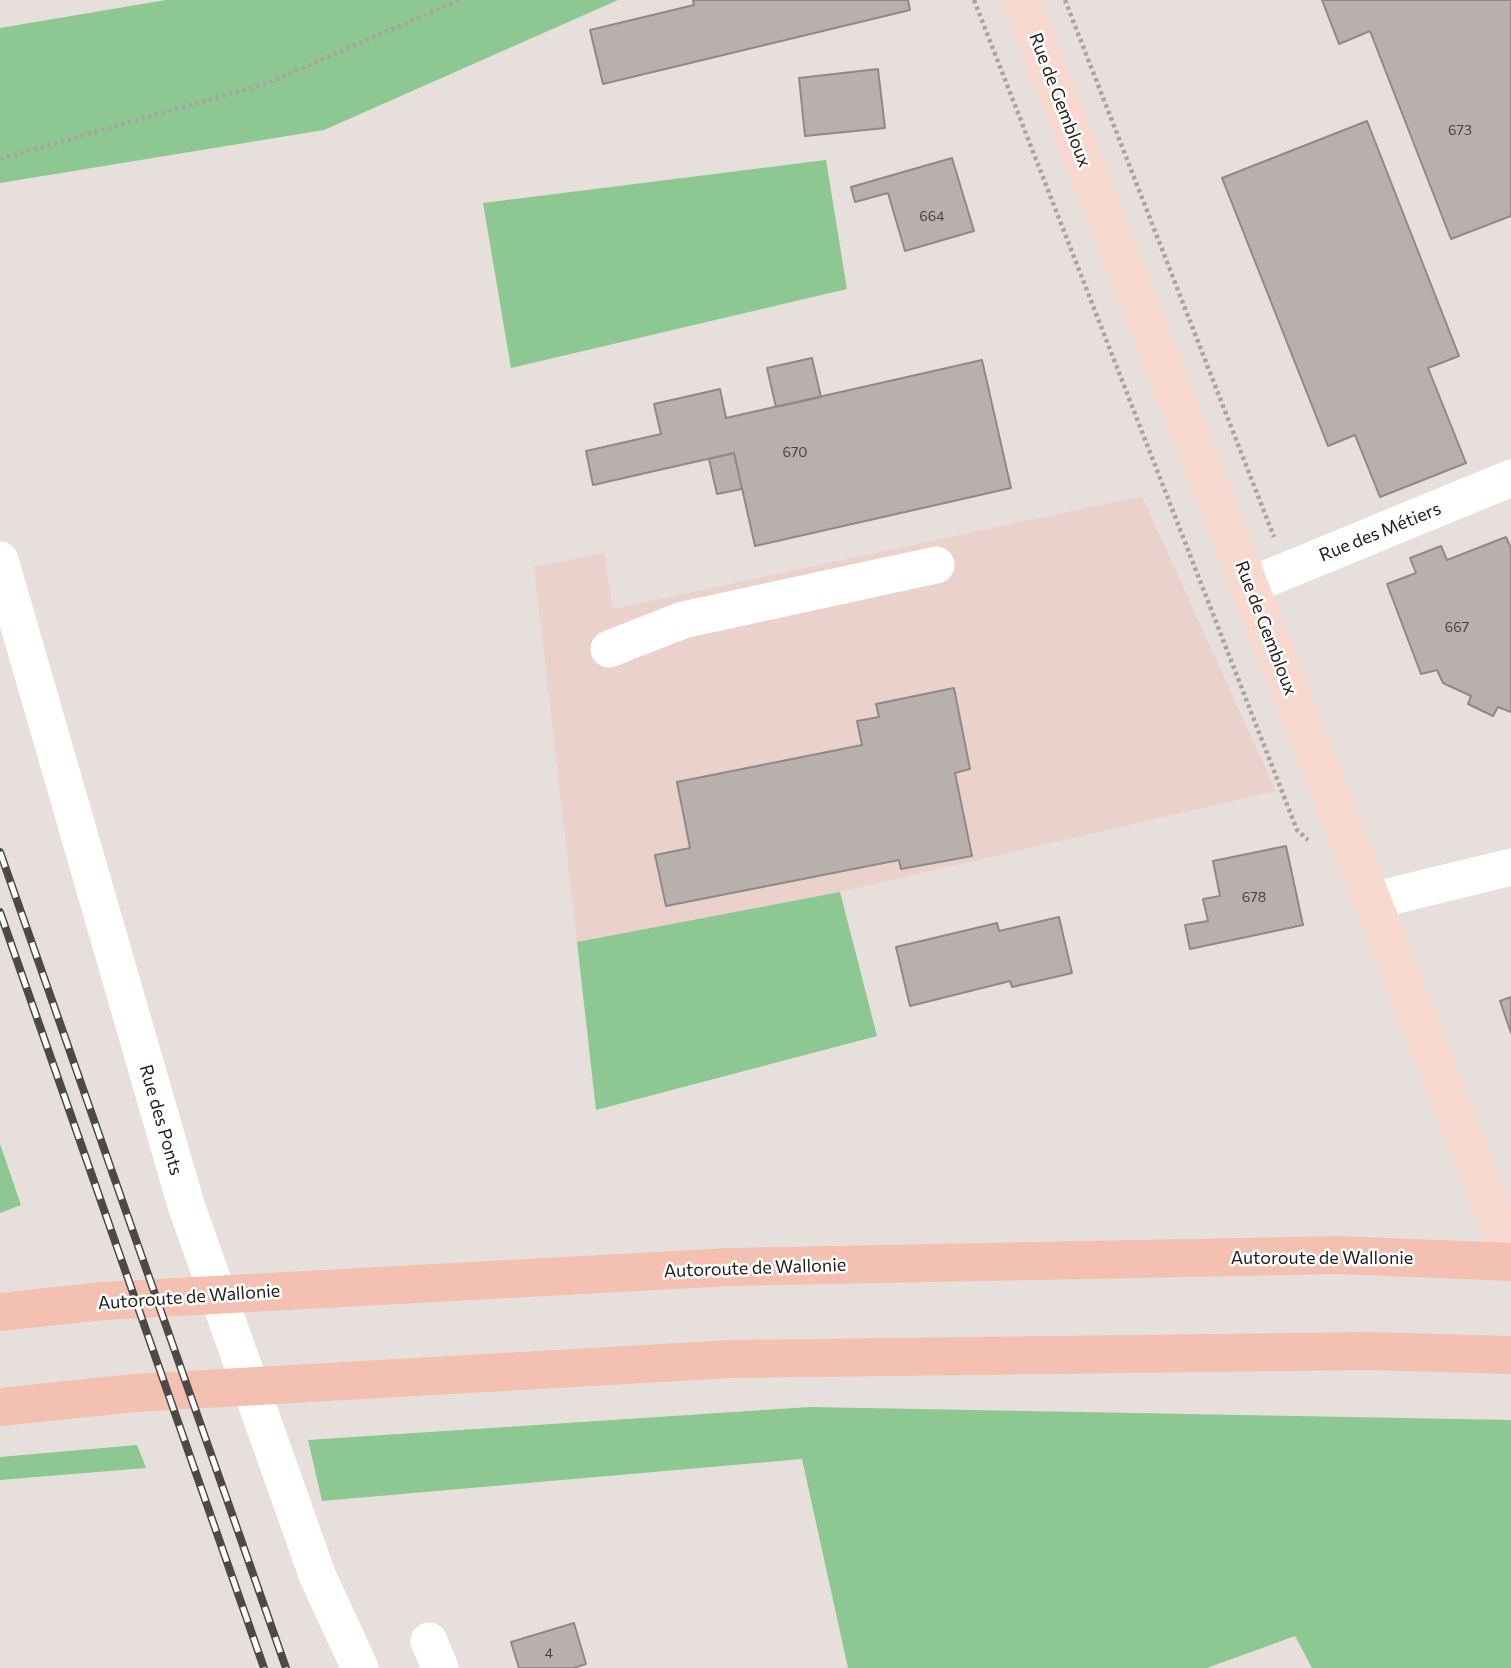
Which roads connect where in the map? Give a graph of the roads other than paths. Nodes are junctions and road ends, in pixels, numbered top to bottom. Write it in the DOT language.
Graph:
graph roads {
  1 [pos="1021,0"];
  2 [pos="1511,478"];
  3 [pos="0,560"];
  4 [pos="936,565"];
  5 [pos="1249,586"];
  6 [pos="609,649"];
  7 [pos="1511,867"];
  8 [pos="1372,901"];
  9 [pos="1511,1259"];
  10 [pos="0,1312"];
  11 [pos="1511,1355"];
  12 [pos="0,1407"];
  13 [pos="360,1668"];
  1 -- 5 [label="main road, Rue de Gembloux"];
  2 -- 5 [label="street, Rue des Métiers"];
  3 -- 13 [label="street, Rue des Ponts"];
  4 -- 6 [label="street"];
  5 -- 8 [label="main road, Rue de Gembloux"];
  7 -- 8 [label="street"];
  8 -- 9 [label="main road, Rue de Gembloux"];
  9 -- 10 [label="highway, Autoroute de Wallonie"];
  11 -- 12 [label="highway"];
}
